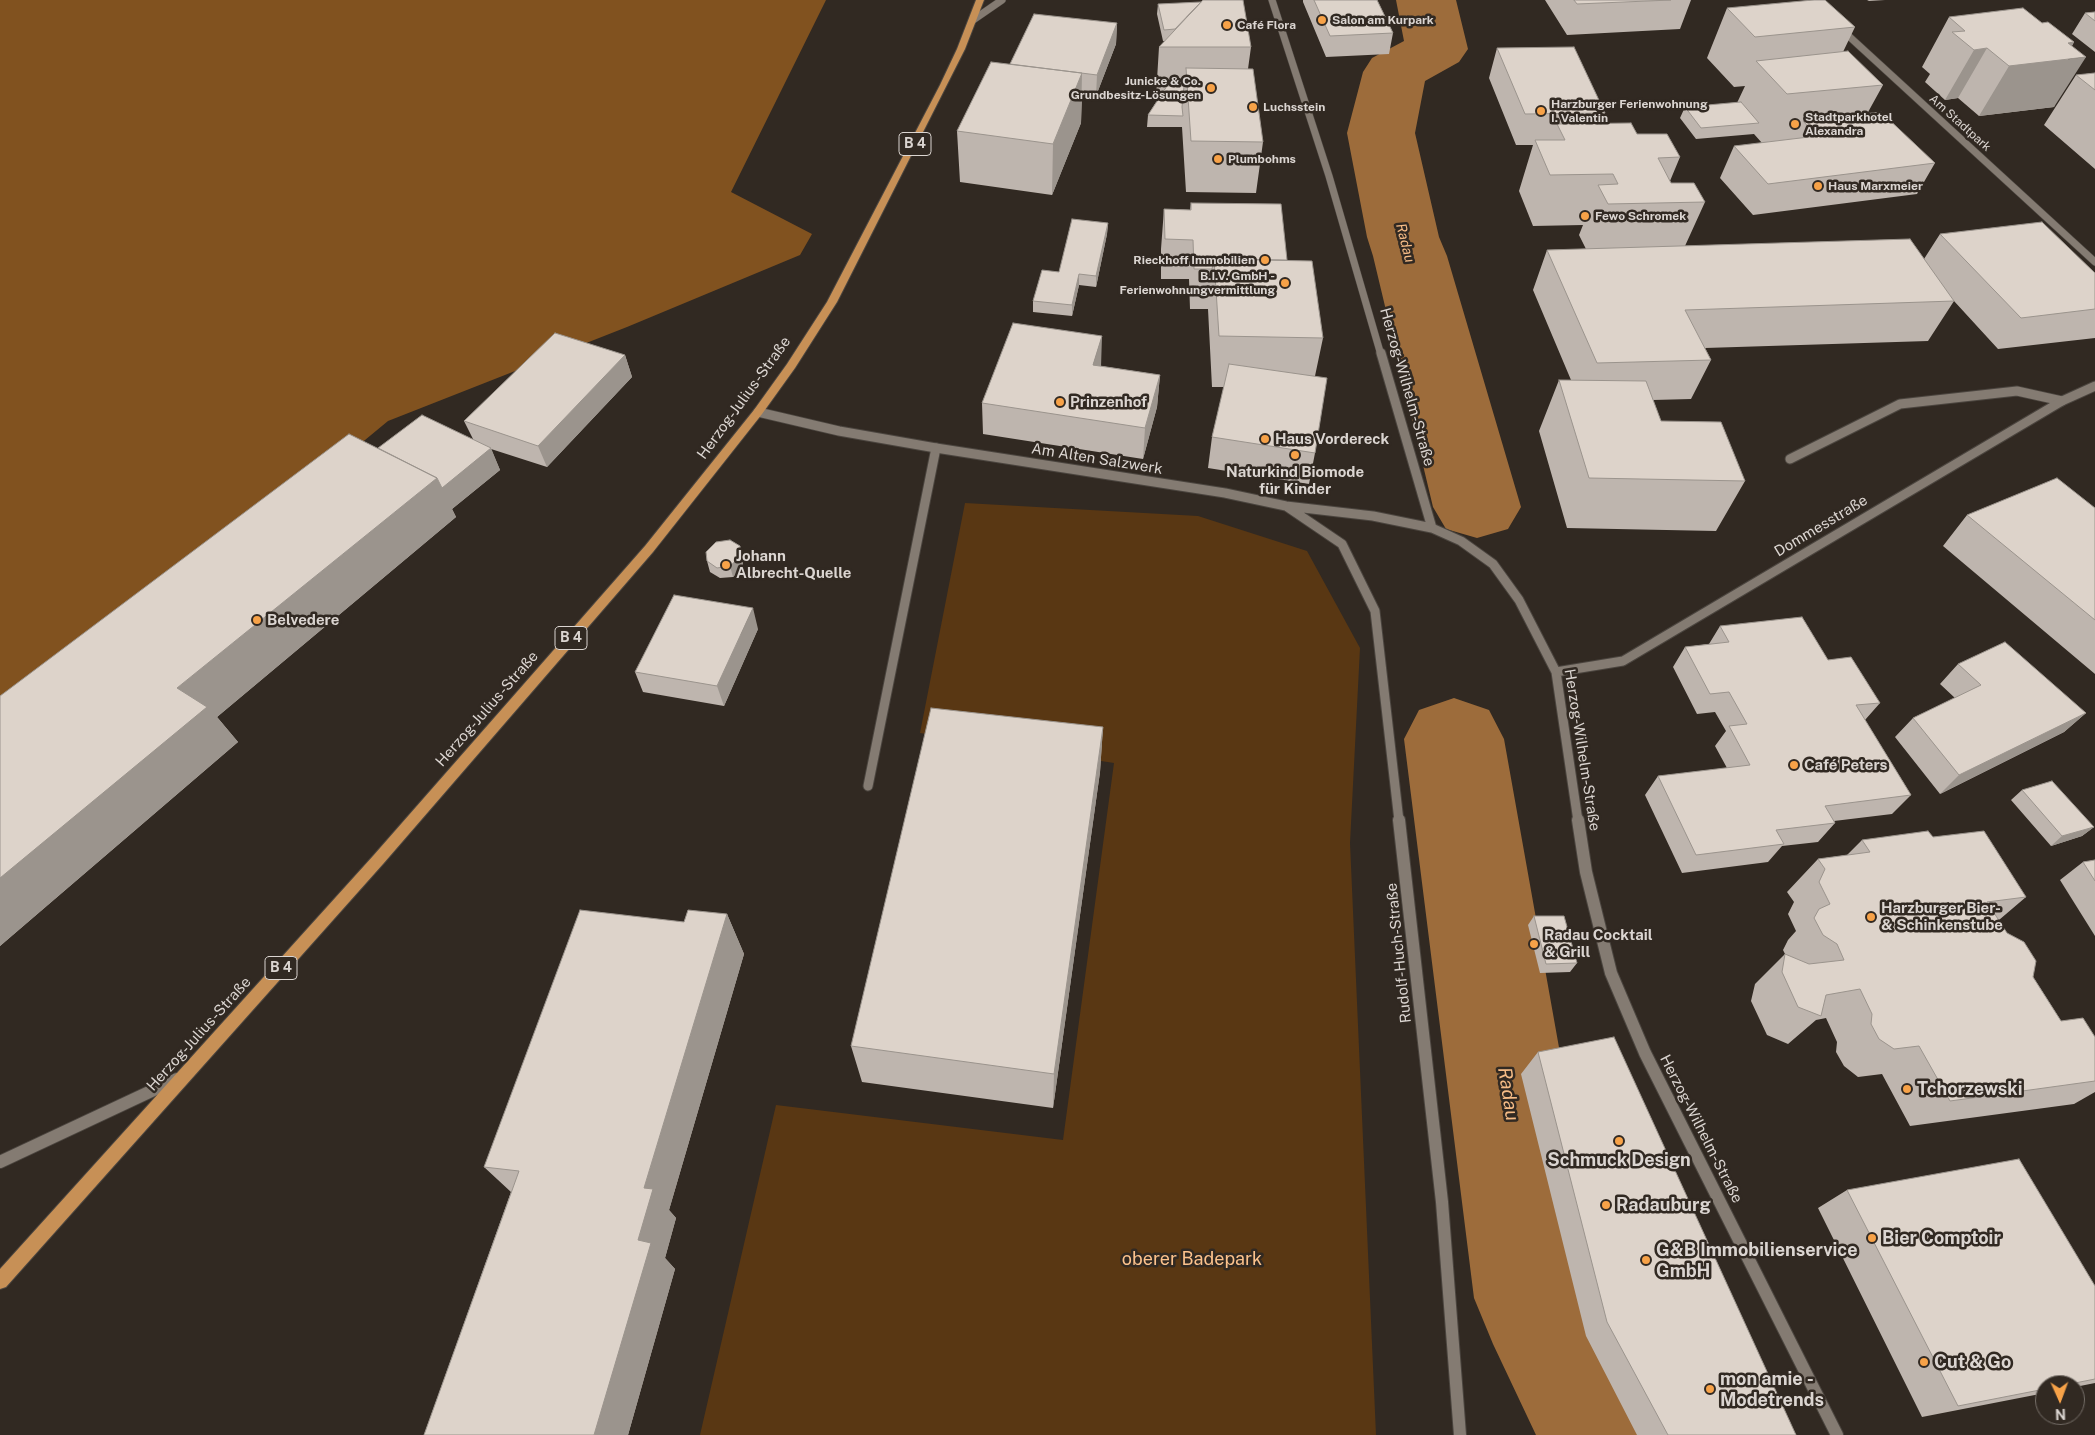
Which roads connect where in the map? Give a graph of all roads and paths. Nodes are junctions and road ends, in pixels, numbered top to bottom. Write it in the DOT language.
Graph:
graph roads {
  1 [pos="980,0"];
  2 [pos="1002,0"];
  3 [pos="1272,0"];
  4 [pos="973,20"];
  5 [pos="1838,27"];
  6 [pos="2095,262"];
  7 [pos="2095,386"];
  8 [pos="2062,401"];
  9 [pos="758,412"];
  10 [pos="936,448"];
  11 [pos="1790,459"];
  12 [pos="1286,506"];
  13 [pos="1432,528"];
  14 [pos="1556,672"];
  15 [pos="868,786"];
  16 [pos="185,1076"];
  17 [pos="0,1162"];
  18 [pos="0,1281"];
  19 [pos="1460,1435"];
  20 [pos="1838,1435"];
  1 -- 4 [label="main road, Herzog-Julius-Straße / B 4"];
  2 -- 4 [label="street"];
  3 -- 13 [label="street, Herzog-Wilhelm-Straße"];
  4 -- 9 [label="main road, Herzog-Julius-Straße / B 4"];
  5 -- 6 [label="street, Am Stadtpark"];
  7 -- 8 [label="street, Dommesstraße"];
  8 -- 11 [label="street"];
  8 -- 14 [label="street, Dommesstraße"];
  9 -- 10 [label="street, Am Alten Salzwerk"];
  9 -- 16 [label="main road, Herzog-Julius-Straße / B 4"];
  10 -- 12 [label="street, Am Alten Salzwerk"];
  10 -- 15 [label="street"];
  12 -- 13 [label="street, Am Alten Salzwerk"];
  12 -- 19 [label="street, Rudolf-Huch-Straße"];
  13 -- 14 [label="street, Herzog-Wilhelm-Straße"];
  14 -- 20 [label="street, Herzog-Wilhelm-Straße"];
  16 -- 17 [label="street"];
  16 -- 18 [label="main road, Herzog-Julius-Straße / B 4"];
}
